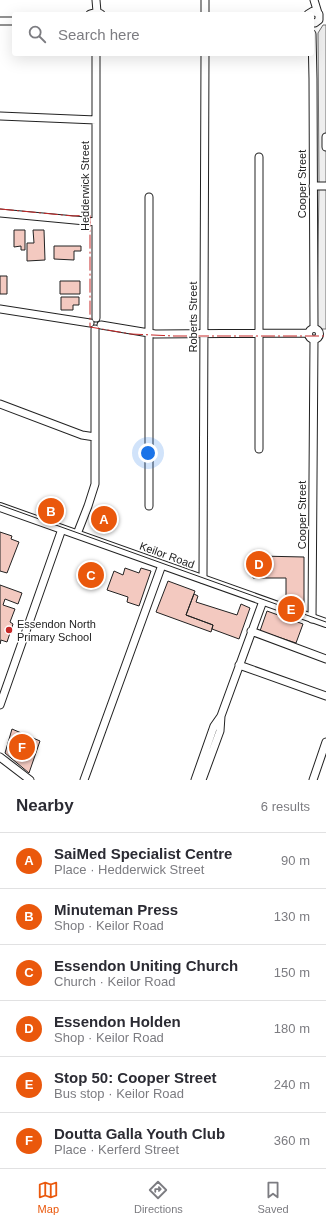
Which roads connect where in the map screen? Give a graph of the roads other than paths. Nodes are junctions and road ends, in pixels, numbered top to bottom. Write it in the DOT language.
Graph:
graph roads {
  1 [pos="96,0"];
  2 [pos="205,0"];
  3 [pos="313,0"];
  4 [pos="96,12"];
  5 [pos="205,12"];
  6 [pos="309,12"];
  7 [pos="319,18"];
  8 [pos="12,20"];
  9 [pos="0,21"];
  10 [pos="314,32"];
  11 [pos="96,56"];
  12 [pos="205,56"];
  13 [pos="312,56"];
  14 [pos="0,116"];
  15 [pos="96,120"];
  16 [pos="326,137"];
  17 [pos="326,146"];
  18 [pos="259,158"];
  19 [pos="313,186"];
  20 [pos="326,186"];
  21 [pos="149,197"];
  22 [pos="0,213"];
  23 [pos="96,222"];
  24 [pos="0,309"];
  25 [pos="93,320"];
  26 [pos="98,327"];
  27 [pos="317,332"];
  28 [pos="149,333"];
  29 [pos="204,333"];
  30 [pos="259,333"];
  31 [pos="0,404"];
  32 [pos="95,437"];
  33 [pos="259,449"];
  34 [pos="150,506"];
  35 [pos="0,507"];
  36 [pos="62,529"];
  37 [pos="77,534"];
  38 [pos="162,565"];
  39 [pos="202,579"];
  40 [pos="262,601"];
  41 [pos="312,618"];
  42 [pos="326,623"];
  43 [pos="251,631"];
  44 [pos="326,659"];
  45 [pos="239,665"];
  46 [pos="326,696"];
  47 [pos="0,705"];
  48 [pos="221,716"];
  49 [pos="326,742"];
  50 [pos="0,757"];
  51 [pos="30,780"];
  52 [pos="84,780"];
  53 [pos="195,780"];
  54 [pos="202,780"];
  55 [pos="313,780"];
  1 -- 4 [label="street"];
  2 -- 5 [label="street"];
  3 -- 6 [label="street, Cooper Street"];
  3 -- 7 [label="street, Cooper Street"];
  7 -- 10 [label="street, Cooper Street"];
  8 -- 9 [label="street"];
  11 -- 15 [label="street, Hedderwick Street"];
  12 -- 29 [label="street, Roberts Street"];
  13 -- 19 [label="street, Cooper Street"];
  14 -- 15 [label="street"];
  15 -- 23 [label="street, Hedderwick Street"];
  16 -- 17 [label="street"];
  18 -- 30 [label="street"];
  19 -- 20 [label="street"];
  19 -- 27 [label="street, Cooper Street"];
  21 -- 28 [label="street"];
  22 -- 23 [label="street"];
  23 -- 25 [label="street, Hedderwick Street"];
  24 -- 25 [label="street"];
  25 -- 26 [label="street"];
  26 -- 28 [label="street"];
  26 -- 32 [label="street"];
  27 -- 30 [label="street"];
  27 -- 41 [label="street, Cooper Street"];
  28 -- 29 [label="street"];
  28 -- 34 [label="street"];
  29 -- 30 [label="street"];
  29 -- 39 [label="street, Roberts Street"];
  30 -- 33 [label="street"];
  31 -- 32 [label="street"];
  32 -- 37 [label="street"];
  35 -- 36 [label="main road, Keilor Road"];
  36 -- 37 [label="main road, Keilor Road"];
  36 -- 47 [label="street"];
  37 -- 38 [label="main road, Keilor Road"];
  38 -- 39 [label="main road, Keilor Road"];
  38 -- 52 [label="street"];
  39 -- 40 [label="main road, Keilor Road"];
  40 -- 41 [label="main road, Keilor Road"];
  40 -- 43 [label="street"];
  41 -- 42 [label="main road, Keilor Road"];
  43 -- 44 [label="street"];
  43 -- 45 [label="street"];
  45 -- 46 [label="street"];
  45 -- 48 [label="street"];
  48 -- 53 [label="street"];
  48 -- 54 [label="street"];
  49 -- 55 [label="street"];
  50 -- 51 [label="street"];
}
